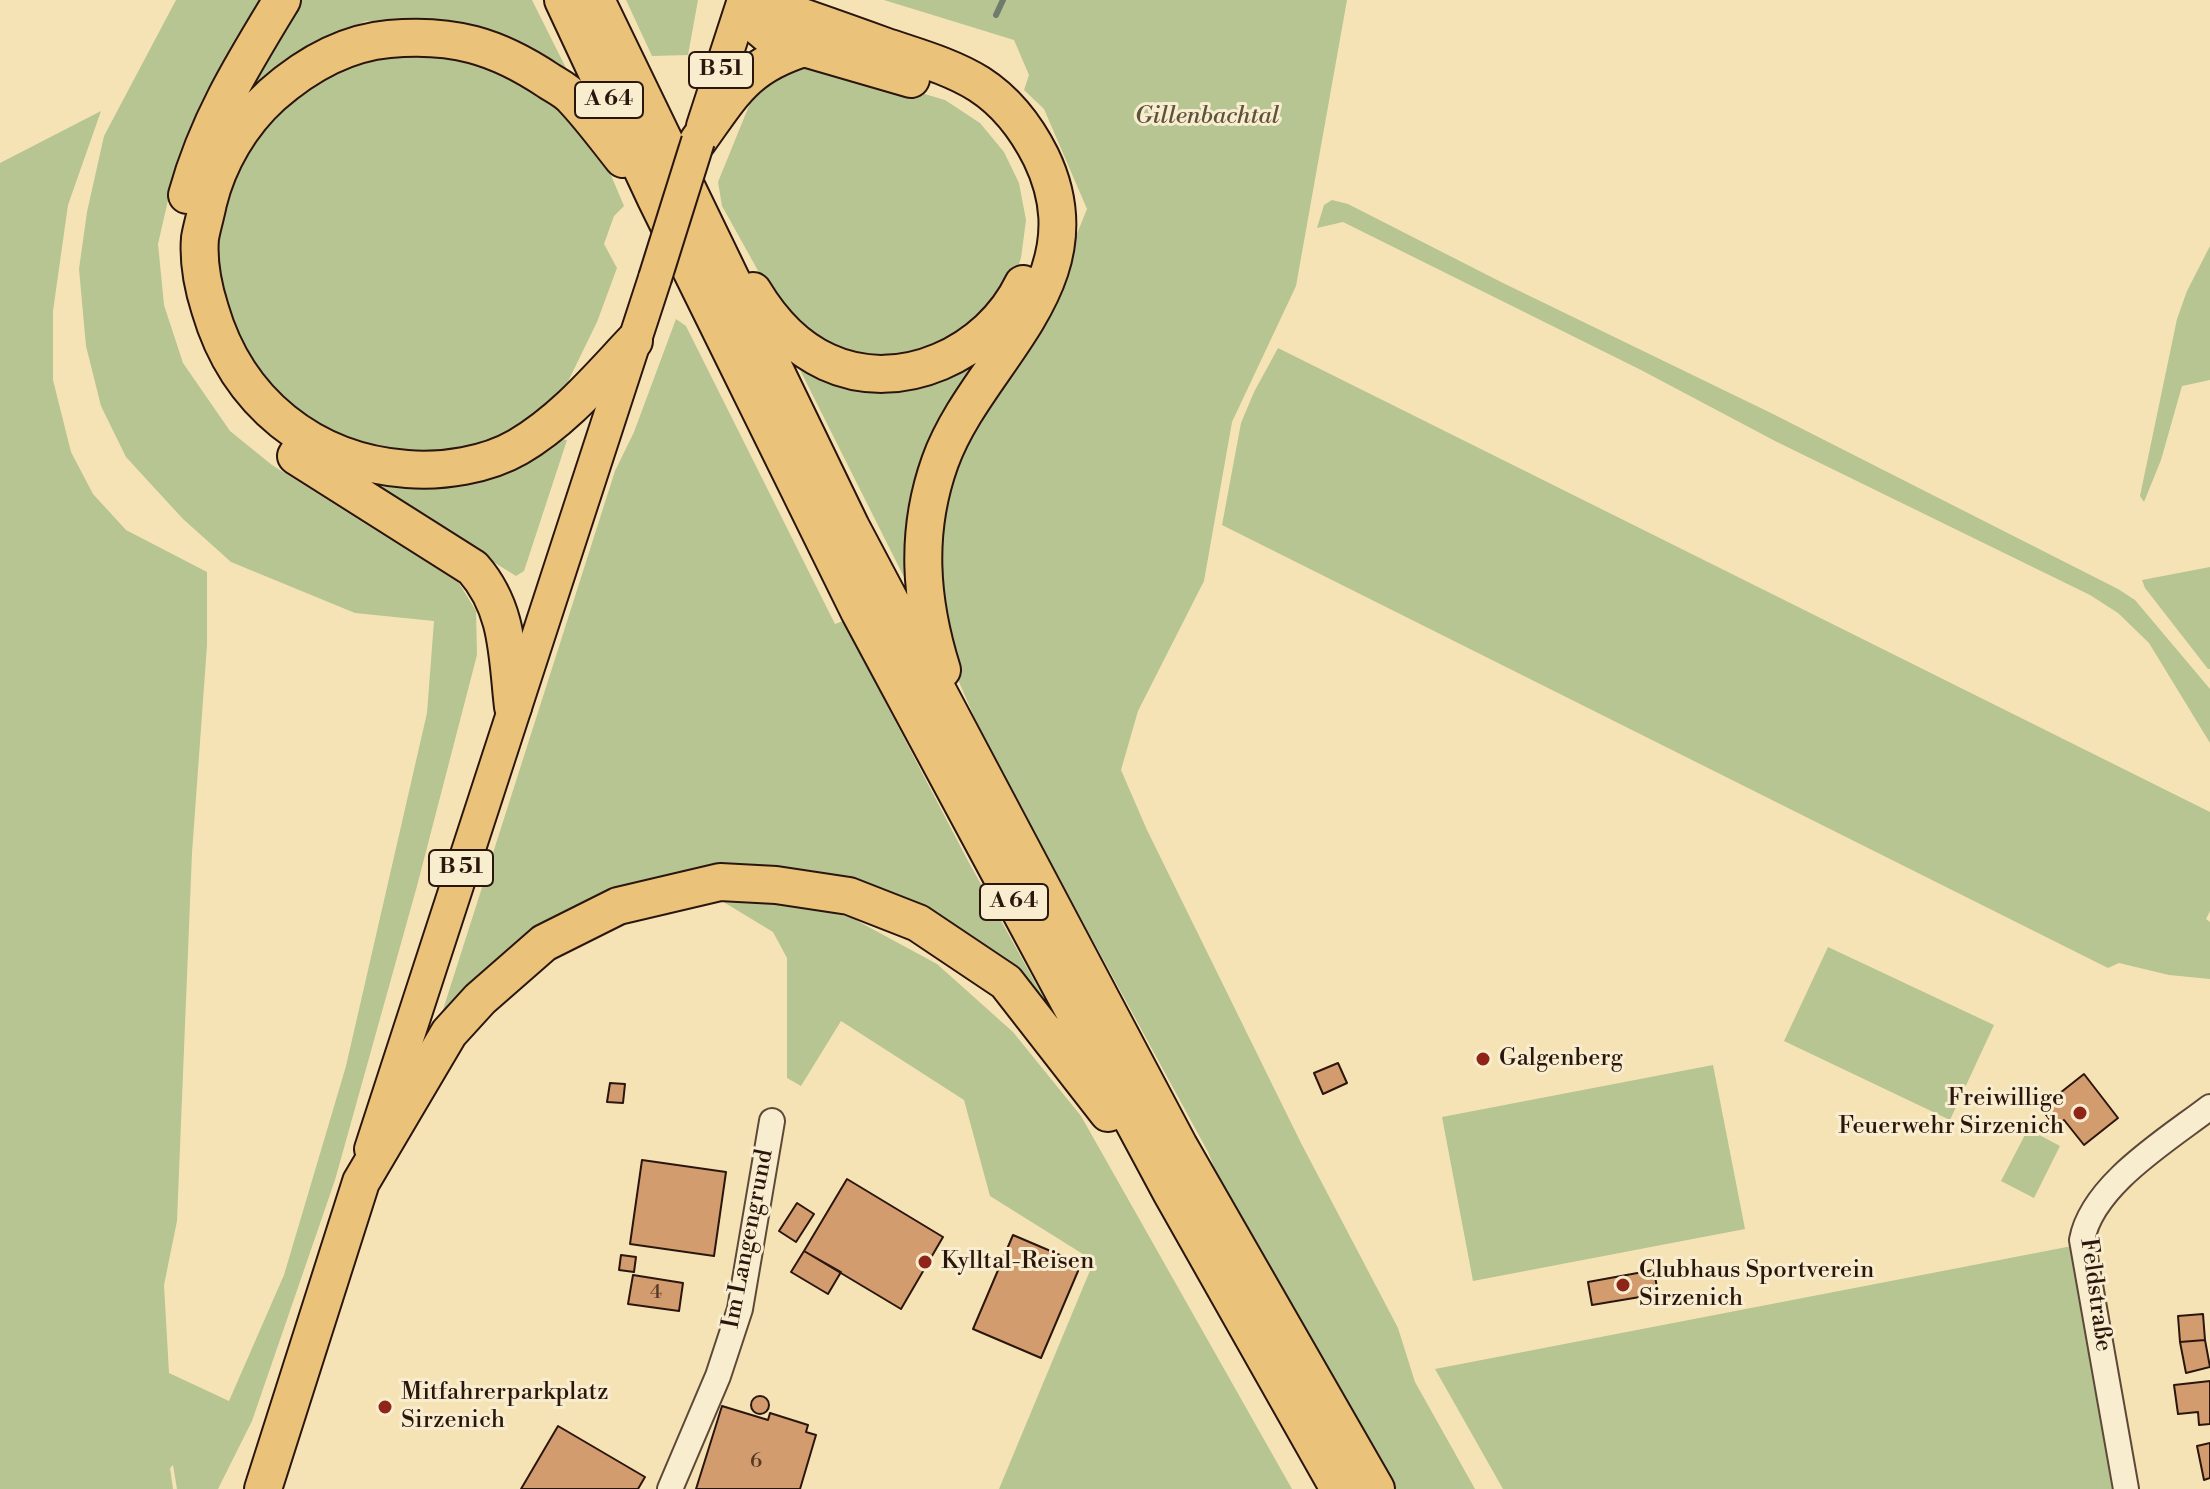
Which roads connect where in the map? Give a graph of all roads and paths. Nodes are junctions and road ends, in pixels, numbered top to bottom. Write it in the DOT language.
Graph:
graph roads {
  1 [pos="282,0"];
  2 [pos="563,0"];
  3 [pos="596,0"];
  4 [pos="744,0"];
  5 [pos="753,0"];
  6 [pos="804,48"];
  7 [pos="682,145"];
  8 [pos="656,199"];
  9 [pos="634,341"];
  10 [pos="513,707"];
  11 [pos="966,748"];
  12 [pos="2210,1107"];
  13 [pos="772,1121"];
  14 [pos="361,1182"];
  15 [pos="1171,1192"];
  16 [pos="263,1489"];
  17 [pos="670,1489"];
  18 [pos="1339,1489"];
  19 [pos="1376,1489"];
  20 [pos="2126,1489"];
  1 -- 10 [label="highway"];
  2 -- 8 [label="highway, A 64"];
  3 -- 7 [label="highway, A 64"];
  4 -- 6 [label="highway"];
  4 -- 7 [label="main road, B 51"];
  5 -- 11 [label="highway"];
  6 -- 7 [label="highway"];
  6 -- 7 [label="highway"];
  7 -- 9 [label="main road, B 51, bridge"];
  7 -- 11 [label="highway, A 64"];
  8 -- 9 [label="highway"];
  8 -- 15 [label="highway, A 64"];
  9 -- 10 [label="main road, B 51"];
  10 -- 14 [label="main road, B 51"];
  11 -- 19 [label="highway, A 64"];
  12 -- 20 [label="street, Feldstraße"];
  13 -- 17 [label="street, Im Langengrund"];
  14 -- 15 [label="highway"];
  14 -- 16 [label="highway, B 51"];
  15 -- 18 [label="highway, A 64"];
}
